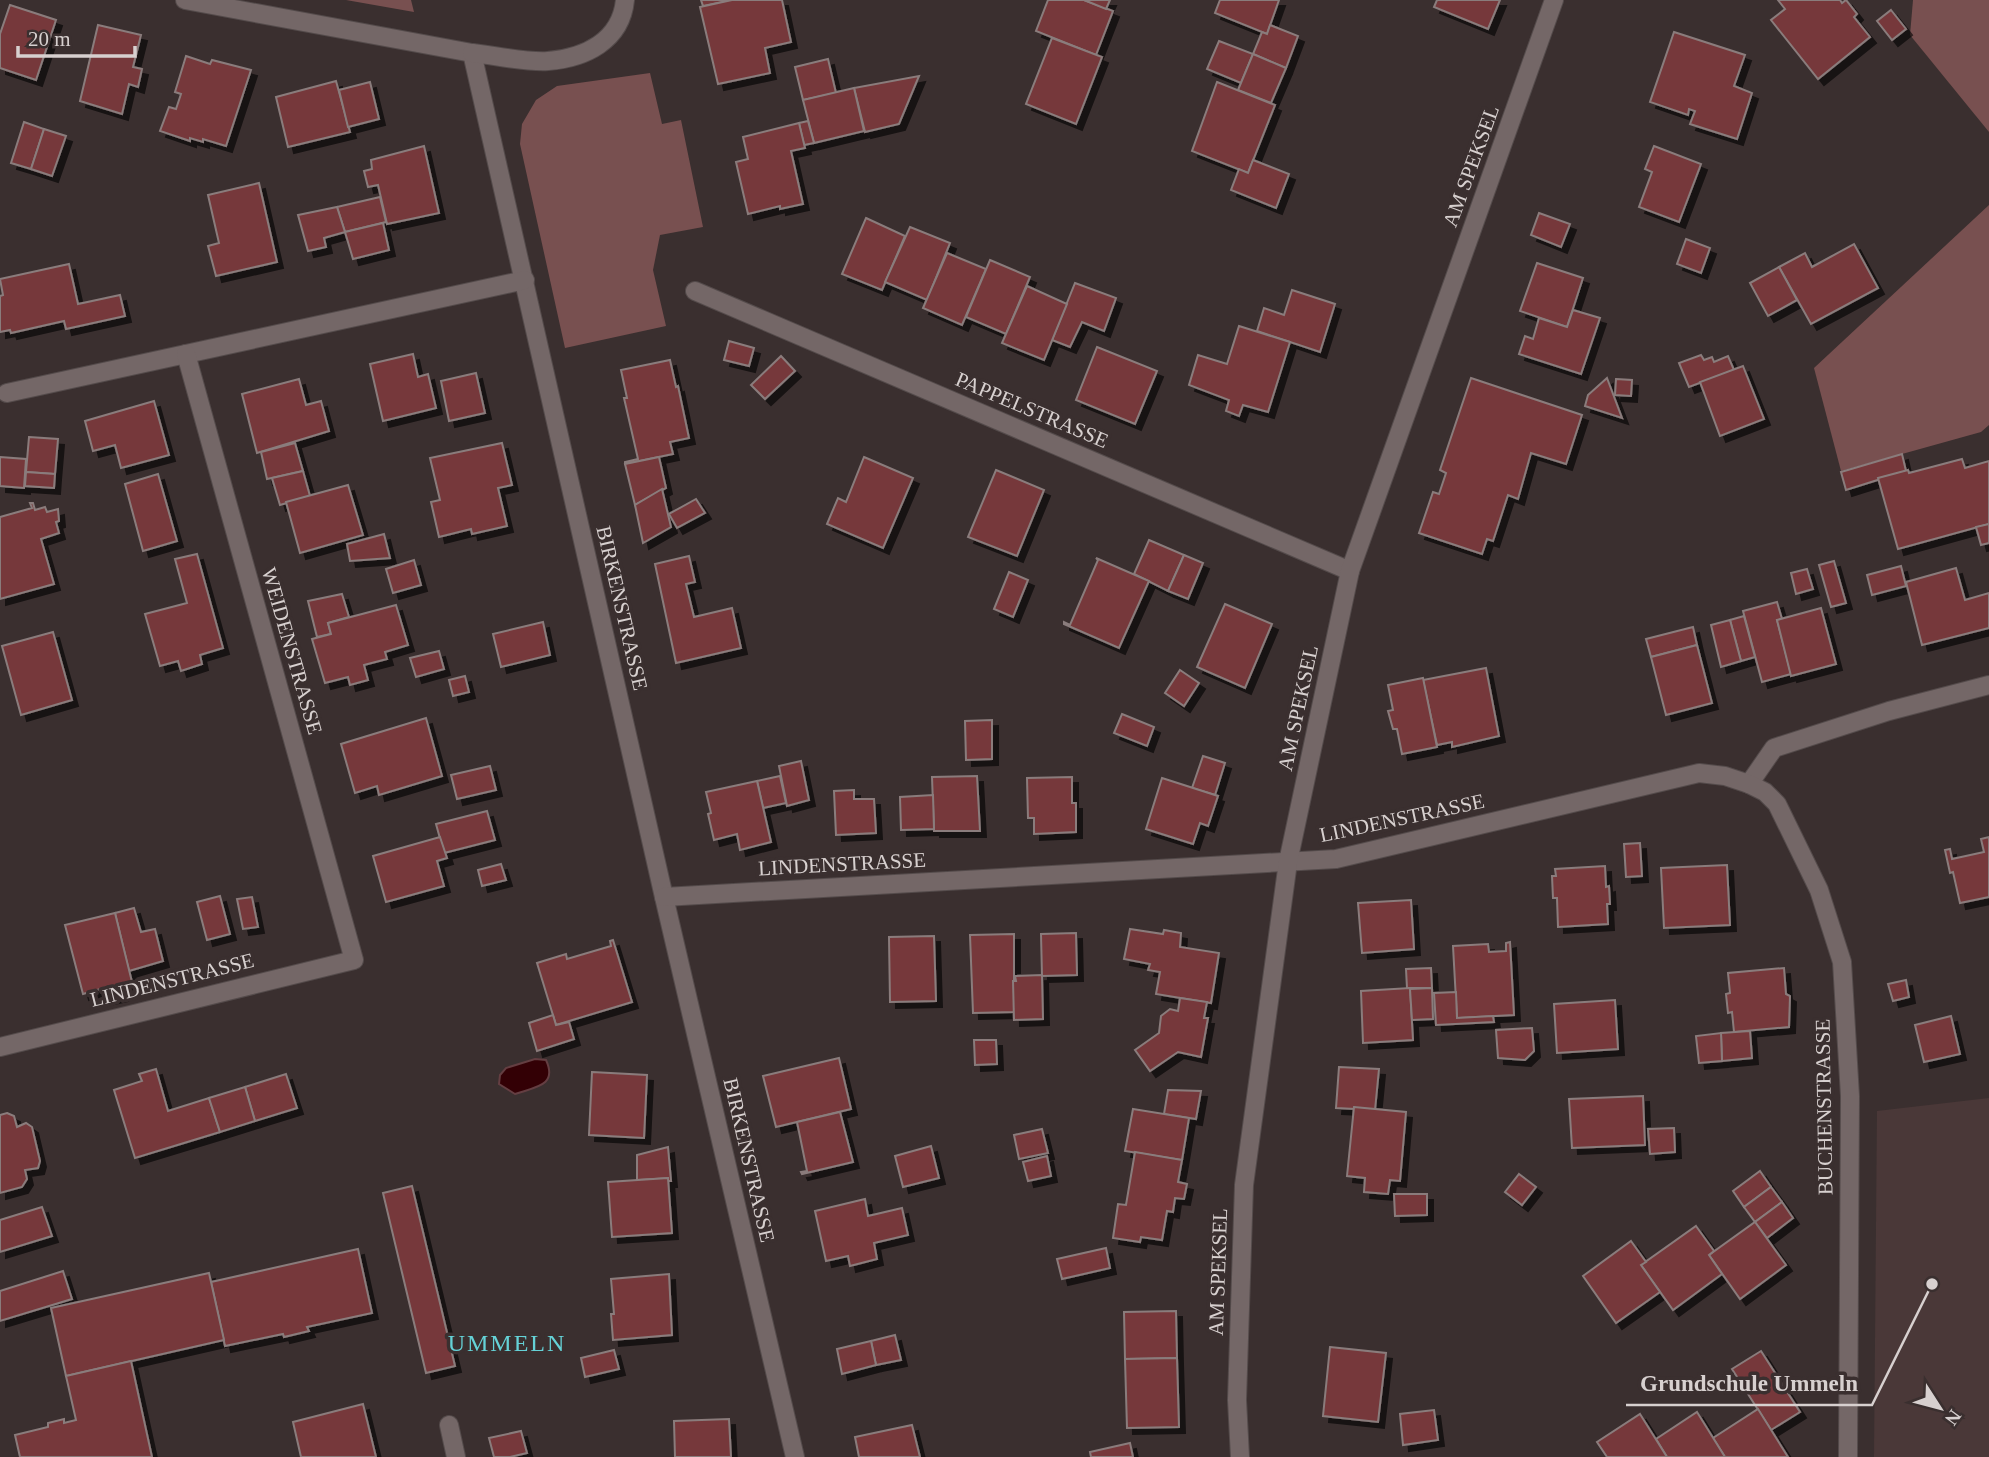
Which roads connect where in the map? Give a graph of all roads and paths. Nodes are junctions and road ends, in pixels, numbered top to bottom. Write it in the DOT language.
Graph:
graph roads {
  1 [pos="185,0"];
  2 [pos="625,0"];
  3 [pos="1555,0"];
  4 [pos="472,52"];
  5 [pos="525,280"];
  6 [pos="695,291"];
  7 [pos="186,354"];
  8 [pos="7,393"];
  9 [pos="1350,571"];
  10 [pos="1989,685"];
  11 [pos="1749,784"];
  12 [pos="1288,862"];
  13 [pos="664,897"];
  14 [pos="354,960"];
  15 [pos="0,1047"];
  16 [pos="449,1425"];
  17 [pos="456,1457"];
  18 [pos="795,1457"];
  19 [pos="1240,1457"];
  20 [pos="1848,1457"];
  1 -- 4 [label="street"];
  2 -- 4 [label="street"];
  3 -- 9 [label="street, AM SPEKSEL"];
  4 -- 5 [label="street, BIRKENSTRASSE"];
  5 -- 7 [label="street"];
  5 -- 13 [label="street, BIRKENSTRASSE"];
  6 -- 9 [label="street, PAPPELSTRASSE"];
  7 -- 8 [label="street"];
  7 -- 14 [label="street, WEIDENSTRASSE"];
  9 -- 12 [label="street, AM SPEKSEL"];
  10 -- 11 [label="street"];
  11 -- 12 [label="street, LINDENSTRASSE"];
  11 -- 20 [label="street, BUCHENSTRASSE"];
  12 -- 13 [label="street, LINDENSTRASSE"];
  12 -- 19 [label="street, AM SPEKSEL"];
  13 -- 18 [label="street, BIRKENSTRASSE"];
  14 -- 15 [label="street, LINDENSTRASSE"];
  16 -- 17 [label="street"];
}
